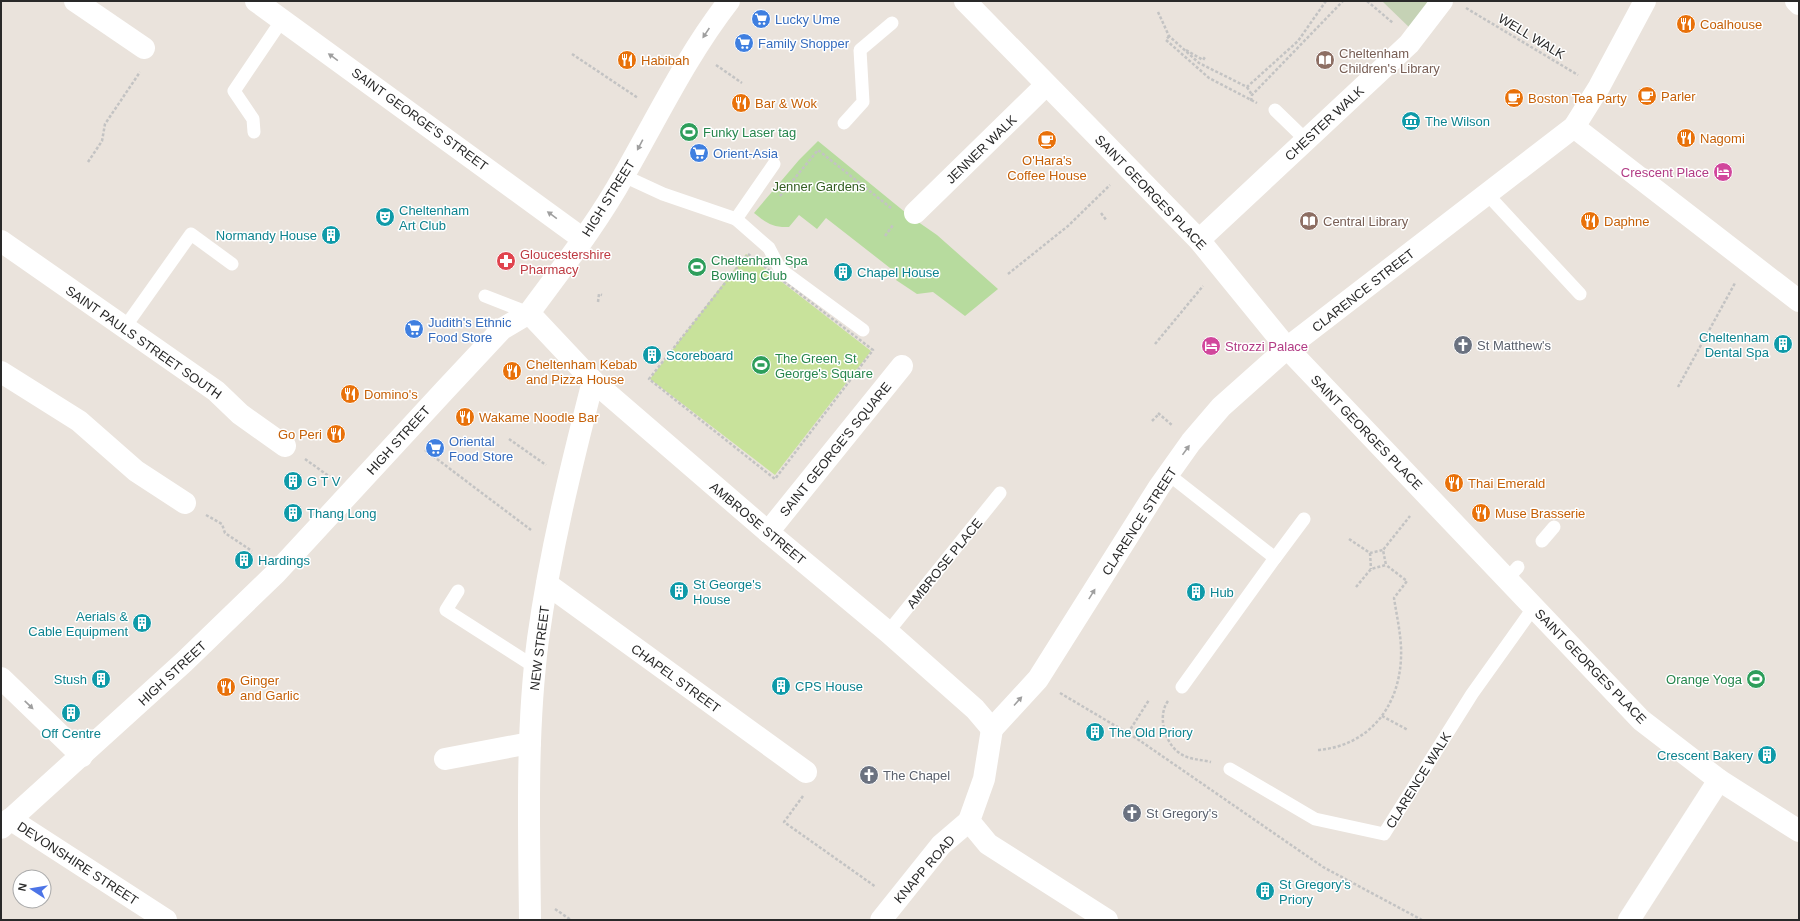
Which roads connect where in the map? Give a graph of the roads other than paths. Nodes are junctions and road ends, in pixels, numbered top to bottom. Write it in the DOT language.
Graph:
graph roads {
  1 [pos="75,1"];
  2 [pos="256,1"];
  3 [pos="729,1"];
  4 [pos="1645,1"];
  5 [pos="1796,1"];
  6 [pos="969,2"];
  7 [pos="1452,3"];
  8 [pos="1799,4"];
  9 [pos="282,20"];
  10 [pos="892,23"];
  11 [pos="144,48"];
  12 [pos="1046,85"];
  13 [pos="1275,110"];
  14 [pos="844,123"];
  15 [pos="1574,127"];
  16 [pos="254,132"];
  17 [pos="1306,140"];
  18 [pos="774,164"];
  19 [pos="624,176"];
  20 [pos="1487,194"];
  21 [pos="915,213"];
  22 [pos="736,219"];
  23 [pos="583,239"];
  24 [pos="1200,240"];
  25 [pos="1,241"];
  26 [pos="232,264"];
  27 [pos="1580,294"];
  28 [pos="485,296"];
  29 [pos="1799,301"];
  30 [pos="529,313"];
  31 [pos="124,327"];
  32 [pos="863,330"];
  33 [pos="1287,348"];
  34 [pos="902,366"];
  35 [pos="1,372"];
  36 [pos="593,381"];
  37 [pos="285,446"];
  38 [pos="1168,474"];
  39 [pos="1000,493"];
  40 [pos="185,503"];
  41 [pos="1304,519"];
  42 [pos="1554,527"];
  43 [pos="768,532"];
  44 [pos="1542,541"];
  45 [pos="1275,558"];
  46 [pos="547,584"];
  47 [pos="458,591"];
  48 [pos="1534,607"];
  49 [pos="888,632"];
  50 [pos="535,667"];
  51 [pos="1,678"];
  52 [pos="1182,687"];
  53 [pos="992,730"];
  54 [pos="530,743"];
  55 [pos="82,756"];
  56 [pos="444,759"];
  57 [pos="1230,769"];
  58 [pos="806,772"];
  59 [pos="1719,780"];
  60 [pos="969,820"];
  61 [pos="6,824"];
  62 [pos="1799,831"];
  63 [pos="166,920"];
  64 [pos="530,920"];
  65 [pos="881,920"];
  66 [pos="1106,920"];
  67 [pos="1629,920"];
  1 -- 11 [label="street"];
  2 -- 9 [label="street, SAINT GEORGE'S STREET"];
  3 -- 19 [label="street, HIGH STREET, one-way"];
  4 -- 15 [label="street, CLARENCE STREET"];
  5 -- 8 [label="street"];
  6 -- 12 [label="street, SAINT GEORGES PLACE"];
  7 -- 17 [label="street, CHESTER WALK"];
  9 -- 16 [label="lane"];
  23 -- 9 [label="street, SAINT GEORGE'S STREET, one-way"];
  10 -- 14 [label="lane"];
  12 -- 21 [label="street, JENNER WALK"];
  12 -- 24 [label="street, SAINT GEORGES PLACE"];
  13 -- 17 [label="lane"];
  15 -- 20 [label="street, CLARENCE STREET"];
  15 -- 29 [label="street"];
  17 -- 24 [label="street, CHESTER WALK"];
  18 -- 22 [label="lane"];
  19 -- 22 [label="lane"];
  19 -- 23 [label="street, HIGH STREET"];
  20 -- 27 [label="lane"];
  20 -- 33 [label="street, CLARENCE STREET"];
  22 -- 32 [label="lane"];
  23 -- 30 [label="street, HIGH STREET"];
  24 -- 33 [label="street, SAINT GEORGES PLACE"];
  25 -- 31 [label="street, SAINT PAULS STREET SOUTH"];
  26 -- 31 [label="lane"];
  28 -- 30 [label="lane"];
  30 -- 36 [label="street, AMBROSE STREET"];
  30 -- 55 [label="street, HIGH STREET"];
  31 -- 37 [label="street, SAINT PAULS STREET SOUTH"];
  38 -- 33 [label="street, CLARENCE STREET, one-way"];
  33 -- 48 [label="street, SAINT GEORGES PLACE"];
  34 -- 43 [label="street, SAINT GEORGE'S SQUARE"];
  35 -- 40 [label="street"];
  36 -- 43 [label="street, AMBROSE STREET"];
  36 -- 46 [label="street, NEW STREET"];
  38 -- 45 [label="lane"];
  53 -- 38 [label="street, CLARENCE STREET, one-way"];
  39 -- 49 [label="lane, AMBROSE PLACE"];
  41 -- 45 [label="lane"];
  42 -- 44 [label="lane"];
  43 -- 49 [label="street, AMBROSE STREET"];
  45 -- 52 [label="lane"];
  46 -- 50 [label="street, NEW STREET"];
  46 -- 58 [label="street, CHAPEL STREET"];
  47 -- 50 [label="lane"];
  48 -- 57 [label="lane, CLARENCE WALK"];
  48 -- 59 [label="street, SAINT GEORGES PLACE"];
  49 -- 53 [label="street, AMBROSE STREET"];
  50 -- 54 [label="street, NEW STREET"];
  51 -- 55 [label="street, one-way"];
  53 -- 60 [label="street"];
  54 -- 56 [label="street"];
  54 -- 64 [label="street, NEW STREET"];
  55 -- 61 [label="street, HIGH STREET"];
  59 -- 62 [label="street, SAINT GEORGES PLACE"];
  59 -- 67 [label="street"];
  60 -- 65 [label="street, KNAPP ROAD"];
  60 -- 66 [label="street"];
  61 -- 63 [label="street, DEVONSHIRE STREET"];
}
